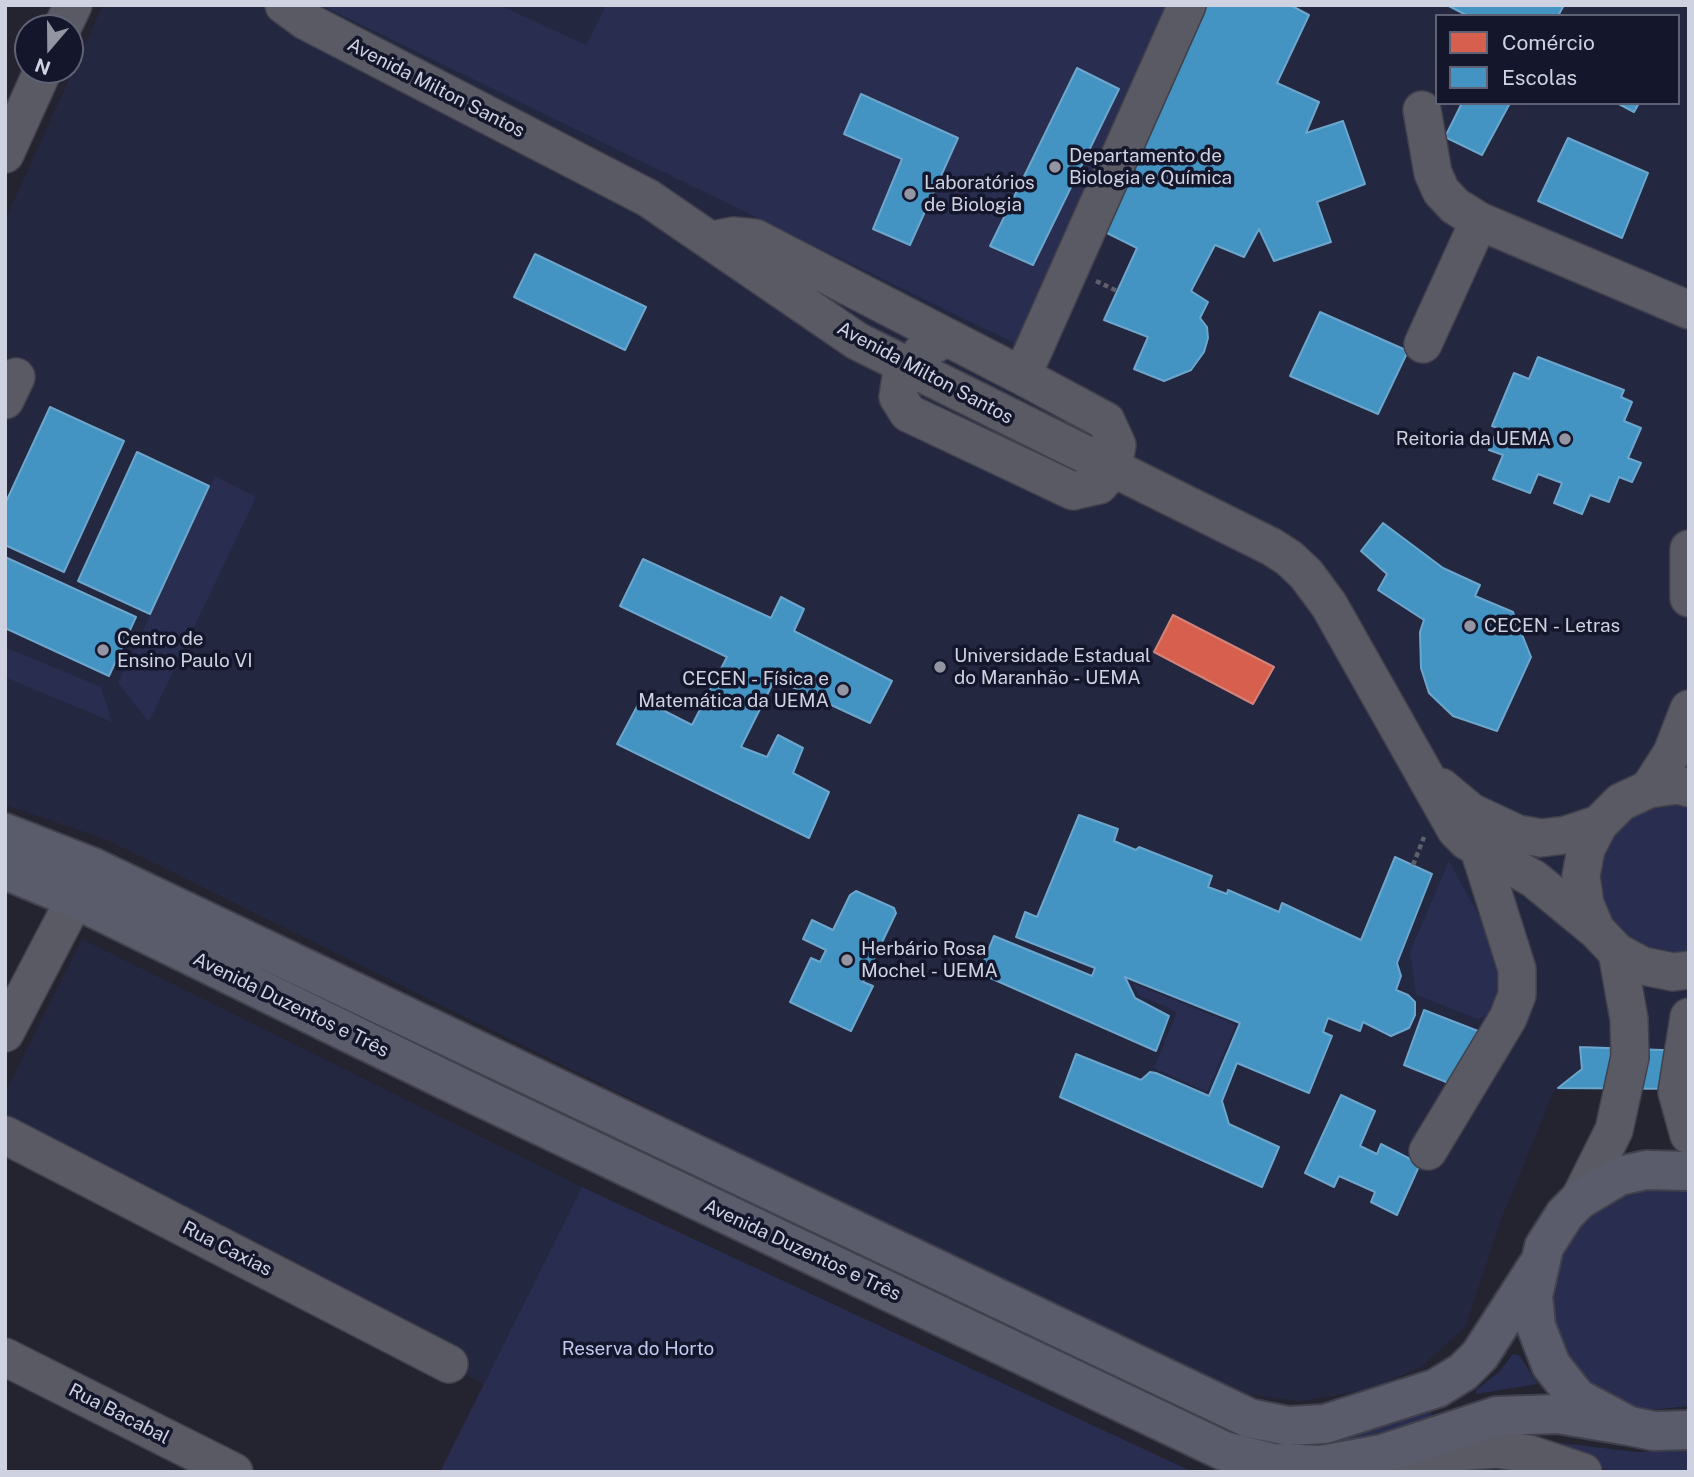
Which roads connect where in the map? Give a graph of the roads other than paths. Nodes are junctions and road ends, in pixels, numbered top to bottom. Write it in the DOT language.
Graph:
graph roads {
  1 [pos="284,5"];
  2 [pos="1187,5"];
  3 [pos="37,84"];
  4 [pos="1422,110"];
  5 [pos="5,154"];
  6 [pos="1479,221"];
  7 [pos="713,240"];
  8 [pos="1689,310"];
  9 [pos="946,338"];
  10 [pos="1423,344"];
  11 [pos="906,367"];
  12 [pos="1022,376"];
  13 [pos="1106,421"];
  14 [pos="1113,469"];
  15 [pos="1178,501"];
  16 [pos="1689,549"];
  17 [pos="1689,597"];
  18 [pos="1689,709"];
  19 [pos="1420,768"];
  20 [pos="1689,788"];
  21 [pos="1649,789"];
  22 [pos="1598,824"];
  23 [pos="5,833"];
  24 [pos="1479,849"];
  25 [pos="5,870"];
  26 [pos="75,899"];
  27 [pos="1606,941"];
  28 [pos="1689,970"];
  29 [pos="1689,1017"];
  30 [pos="5,1033"];
  31 [pos="5,1135"];
  32 [pos="1689,1135"];
  33 [pos="1428,1151"];
  34 [pos="1689,1171"];
  35 [pos="1579,1200"];
  36 [pos="1538,1265"];
  37 [pos="5,1357"];
  38 [pos="449,1364"];
  39 [pos="1629,1426"];
  40 [pos="1689,1430"];
  41 [pos="1352,1461"];
  42 [pos="234,1472"];
  43 [pos="1583,1472"];
  1 -- 7 [label="street, Avenida Milton Santos"];
  2 -- 12 [label="street"];
  3 -- 5 [label="street"];
  4 -- 6 [label="street"];
  6 -- 8 [label="street"];
  6 -- 10 [label="street"];
  7 -- 9 [label="street"];
  7 -- 11 [label="street, Avenida Milton Santos"];
  9 -- 11 [label="street"];
  9 -- 12 [label="street"];
  11 -- 14 [label="street, Avenida Milton Santos"];
  12 -- 13 [label="street"];
  13 -- 14 [label="street"];
  13 -- 15 [label="street"];
  14 -- 15 [label="street, Avenida Milton Santos"];
  15 -- 19 [label="street, Avenida Milton Santos"];
  16 -- 17 [label="street"];
  18 -- 21 [label="street"];
  19 -- 22 [label="street, Avenida Milton Santos"];
  19 -- 24 [label="street, Avenida Milton Santos"];
  20 -- 21 [label="street"];
  21 -- 22 [label="street"];
  22 -- 27 [label="street"];
  23 -- 36 [label="main road, Avenida Duzentos e Três"];
  24 -- 27 [label="street, Avenida Milton Santos"];
  24 -- 33 [label="street"];
  25 -- 26 [label="main road, Avenida Duzentos e Três"];
  26 -- 30 [label="street"];
  26 -- 41 [label="main road, Avenida Duzentos e Três"];
  27 -- 28 [label="street, Avenida Milton Santos"];
  27 -- 35 [label="street"];
  29 -- 32 [label="street"];
  31 -- 38 [label="street, Rua Caxias"];
  34 -- 35 [label="main road"];
  35 -- 36 [label="main road"];
  36 -- 39 [label="main road"];
  37 -- 42 [label="street, Rua Bacabal"];
  39 -- 40 [label="main road, Avenida Duzentos e Três"];
  39 -- 41 [label="main road, Avenida Duzentos e Três"];
  41 -- 43 [label="street"];
}
